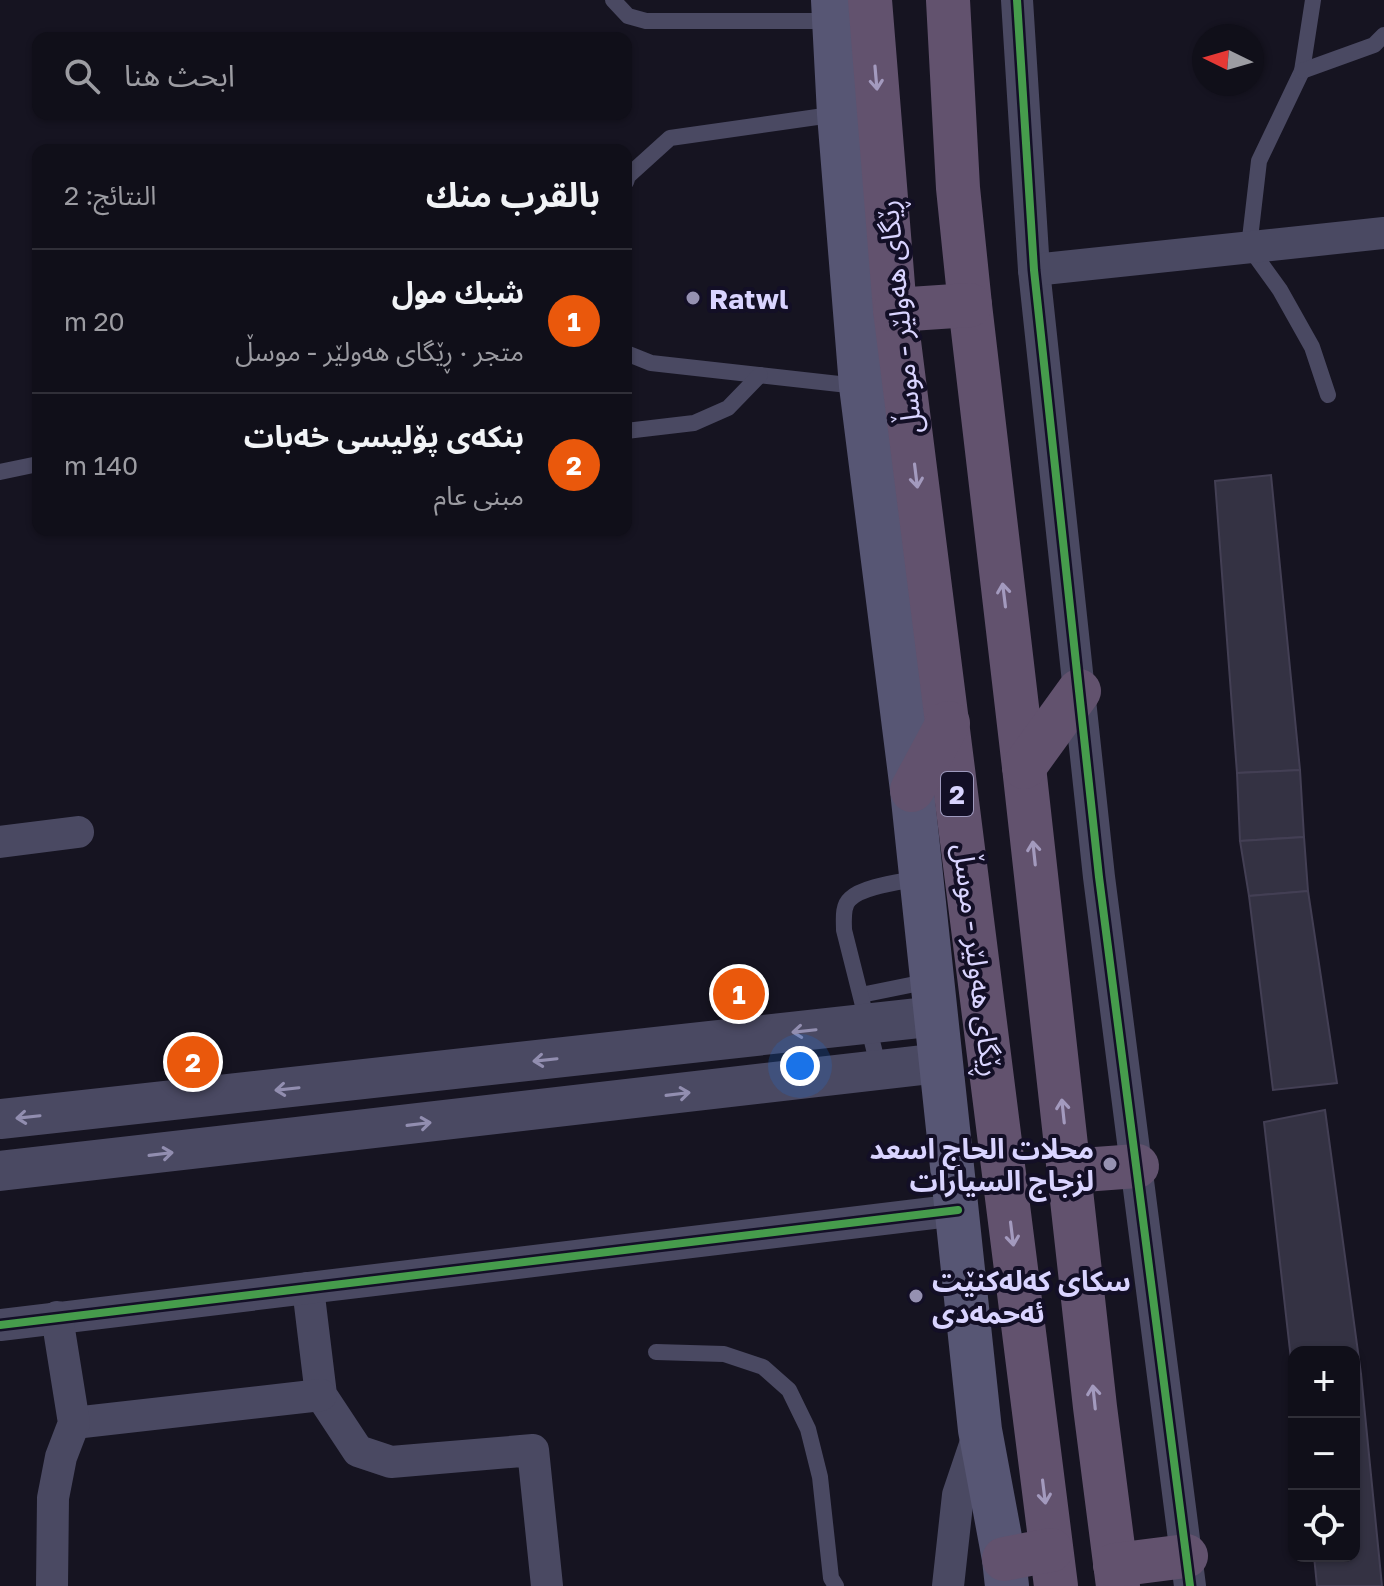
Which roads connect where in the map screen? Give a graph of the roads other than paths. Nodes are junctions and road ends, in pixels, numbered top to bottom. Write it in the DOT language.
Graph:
graph roads {
  1 [pos="613,0"];
  2 [pos="948,0"];
  3 [pos="1017,0"];
  4 [pos="1313,0"];
  5 [pos="845,7"];
  6 [pos="1384,35"];
  7 [pos="1302,71"];
  8 [pos="839,114"];
  9 [pos="632,172"];
  10 [pos="1384,233"];
  11 [pos="1249,247"];
  12 [pos="1034,270"];
  13 [pos="970,305"];
  14 [pos="895,310"];
  15 [pos="632,355"];
  16 [pos="760,375"];
  17 [pos="861,386"];
  18 [pos="1328,395"];
  19 [pos="632,430"];
  20 [pos="32,465"];
  21 [pos="0,472"];
  22 [pos="1079,691"];
  23 [pos="948,723"];
  24 [pos="1024,767"];
  25 [pos="912,790"];
  26 [pos="78,832"];
  27 [pos="0,842"];
  28 [pos="921,878"];
  29 [pos="935,998"];
  30 [pos="864,1010"];
  31 [pos="940,1063"];
  32 [pos="879,1070"];
  33 [pos="107,1109"];
  34 [pos="0,1119"];
  35 [pos="115,1159"];
  36 [pos="1137,1166"];
  37 [pos="0,1171"];
  38 [pos="1069,1171"];
  39 [pos="958,1210"];
  40 [pos="308,1288"];
  41 [pos="57,1317"];
  42 [pos="0,1325"];
  43 [pos="656,1352"];
  44 [pos="321,1395"];
  45 [pos="74,1423"];
  46 [pos="980,1430"];
  47 [pos="1054,1568"];
  48 [pos="1188,1571"];
  49 [pos="1006,1572"];
  50 [pos="1116,1576"];
  51 [pos="52,1586"];
  52 [pos="547,1586"];
  53 [pos="836,1586"];
  54 [pos="948,1586"];
  1 -- 5 [label="lane"];
  2 -- 13 [label="highway"];
  3 -- 12 [label="street"];
  4 -- 7 [label="lane"];
  5 -- 8 [label="main road"];
  5 -- 14 [label="highway, ڕێگای هەولێر - موسڵ / 2, one-way"];
  6 -- 7 [label="lane"];
  7 -- 11 [label="lane"];
  8 -- 9 [label="lane"];
  8 -- 17 [label="main road"];
  10 -- 11 [label="street"];
  11 -- 12 [label="street"];
  11 -- 18 [label="lane"];
  12 -- 22 [label="street"];
  13 -- 14 [label="highway"];
  24 -- 13 [label="highway, one-way"];
  14 -- 23 [label="highway, ڕێگای هەولێر - موسڵ / 2, one-way"];
  15 -- 16 [label="lane"];
  16 -- 17 [label="lane"];
  16 -- 19 [label="lane"];
  17 -- 25 [label="main road"];
  20 -- 21 [label="lane"];
  22 -- 24 [label="highway"];
  22 -- 36 [label="street"];
  23 -- 25 [label="highway"];
  23 -- 47 [label="highway, ڕێگای هەولێر - موسڵ / 2, one-way"];
  38 -- 24 [label="highway, one-way"];
  25 -- 28 [label="main road"];
  26 -- 27 [label="street"];
  28 -- 29 [label="main road"];
  28 -- 30 [label="lane"];
  29 -- 30 [label="street"];
  29 -- 31 [label="main road"];
  30 -- 32 [label="lane"];
  30 -- 33 [label="street, one-way"];
  31 -- 32 [label="street"];
  31 -- 39 [label="main road"];
  35 -- 32 [label="street, one-way"];
  33 -- 34 [label="street, one-way"];
  33 -- 35 [label="street"];
  35 -- 37 [label="street"];
  36 -- 38 [label="highway"];
  36 -- 48 [label="street"];
  50 -- 38 [label="highway, one-way"];
  39 -- 40 [label="street"];
  39 -- 46 [label="main road"];
  40 -- 41 [label="street"];
  40 -- 44 [label="street"];
  41 -- 42 [label="street"];
  41 -- 45 [label="street"];
  43 -- 53 [label="lane"];
  44 -- 45 [label="street"];
  44 -- 52 [label="street"];
  45 -- 51 [label="street"];
  46 -- 49 [label="main road"];
  46 -- 54 [label="street"];
  47 -- 49 [label="highway"];
  48 -- 50 [label="highway"];
}
